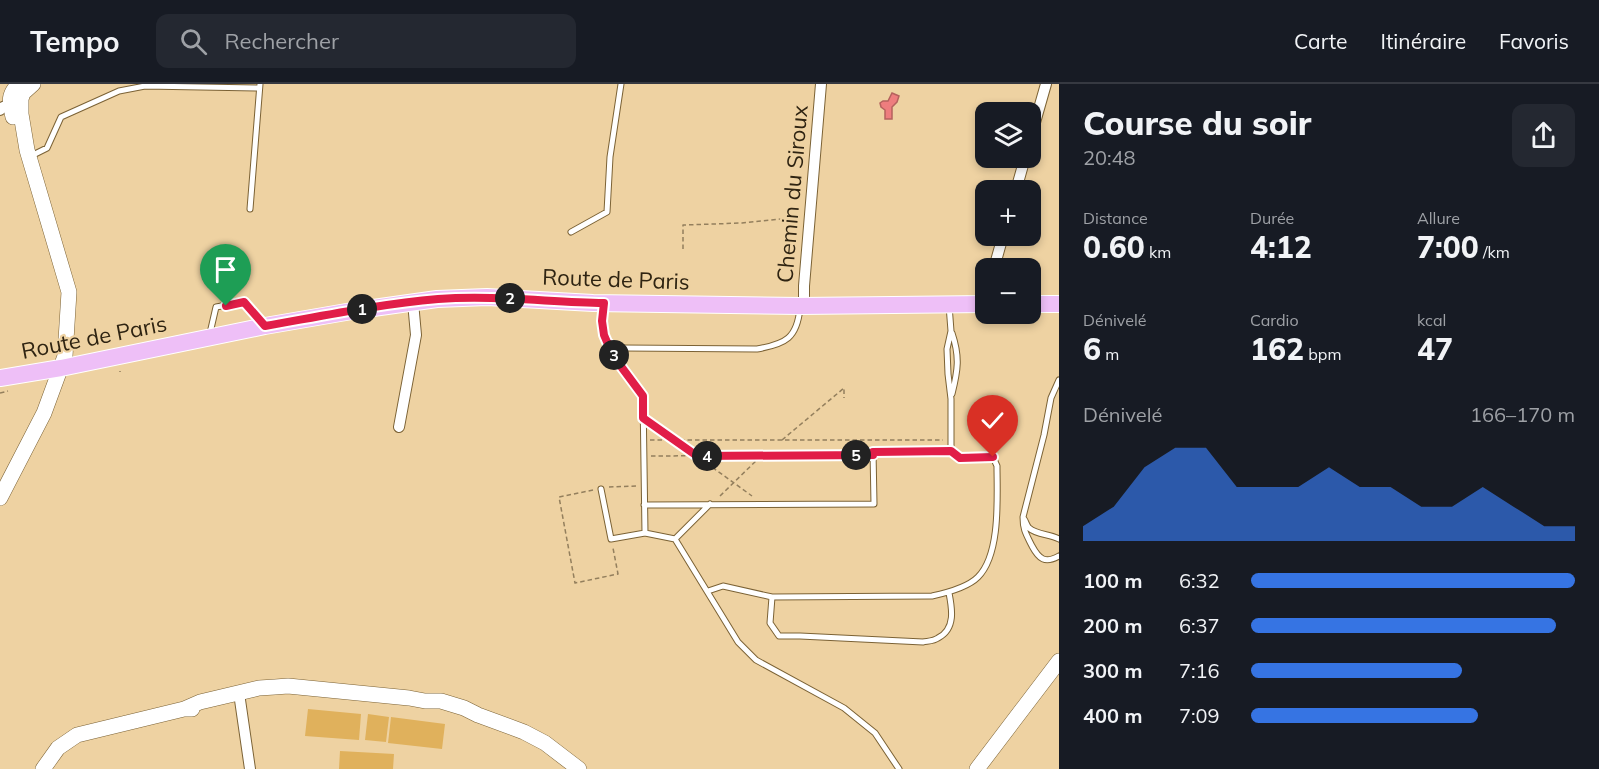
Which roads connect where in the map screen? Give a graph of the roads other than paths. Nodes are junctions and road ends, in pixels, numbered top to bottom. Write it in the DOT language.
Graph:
graph roads {
  1 [pos="33,84"];
  2 [pos="621,84"];
  3 [pos="821,84"];
  4 [pos="1046,84"];
  5 [pos="259,86"];
  6 [pos="12,95"];
  7 [pos="1041,102"];
  8 [pos="28,154"];
  9 [pos="250,209"];
  10 [pos="571,232"];
  11 [pos="413,302"];
  12 [pos="604,303"];
  13 [pos="949,304"];
  14 [pos="975,304"];
  15 [pos="1041,304"];
  16 [pos="1059,304"];
  17 [pos="802,306"];
  18 [pos="265,326"];
  19 [pos="951,331"];
  20 [pos="208,338"];
  21 [pos="612,347"];
  22 [pos="61,368"];
  23 [pos="0,378"];
  24 [pos="1059,380"];
  25 [pos="951,399"];
  26 [pos="399,427"];
  27 [pos="951,451"];
  28 [pos="601,489"];
  29 [pos="0,498"];
  30 [pos="710,504"];
  31 [pos="644,505"];
  32 [pos="1023,517"];
  33 [pos="645,533"];
  34 [pos="1059,538"];
  35 [pos="675,539"];
  36 [pos="1059,556"];
  37 [pos="708,591"];
  38 [pos="949,593"];
  39 [pos="772,597"];
  40 [pos="1059,662"];
  41 [pos="239,696"];
  42 [pos="43,769"];
  43 [pos="250,769"];
  44 [pos="579,769"];
  45 [pos="899,769"];
  46 [pos="977,769"];
  1 -- 6 [label="street"];
  2 -- 10 [label="lane"];
  3 -- 17 [label="street, Chemin du Siroux"];
  4 -- 7 [label="street"];
  5 -- 8 [label="lane"];
  5 -- 9 [label="lane"];
  6 -- 8 [label="street"];
  8 -- 22 [label="street"];
  11 -- 12 [label="main road, Route de Paris"];
  11 -- 18 [label="main road, Route de Paris"];
  11 -- 26 [label="street"];
  12 -- 17 [label="main road, Route de Paris"];
  12 -- 21 [label="lane"];
  13 -- 14 [label="main road, Route de Paris"];
  13 -- 17 [label="main road, Route de Paris"];
  13 -- 19 [label="lane"];
  15 -- 16 [label="main road"];
  17 -- 21 [label="lane"];
  18 -- 20 [label="main road, Route de Paris"];
  18 -- 20 [label="lane"];
  19 -- 25 [label="lane"];
  19 -- 25 [label="lane"];
  20 -- 22 [label="main road, Route de Paris"];
  21 -- 31 [label="lane"];
  22 -- 23 [label="main road, Route de Paris"];
  22 -- 29 [label="street"];
  24 -- 32 [label="lane"];
  25 -- 27 [label="lane"];
  27 -- 30 [label="lane"];
  27 -- 38 [label="lane"];
  28 -- 33 [label="lane"];
  30 -- 31 [label="lane"];
  30 -- 35 [label="lane"];
  31 -- 33 [label="lane"];
  32 -- 34 [label="lane"];
  32 -- 36 [label="lane"];
  33 -- 35 [label="lane"];
  35 -- 37 [label="lane"];
  37 -- 39 [label="lane"];
  37 -- 45 [label="lane"];
  38 -- 39 [label="lane"];
  38 -- 39 [label="lane"];
  40 -- 46 [label="street"];
  41 -- 42 [label="street"];
  41 -- 43 [label="street"];
  41 -- 44 [label="street"];
}
